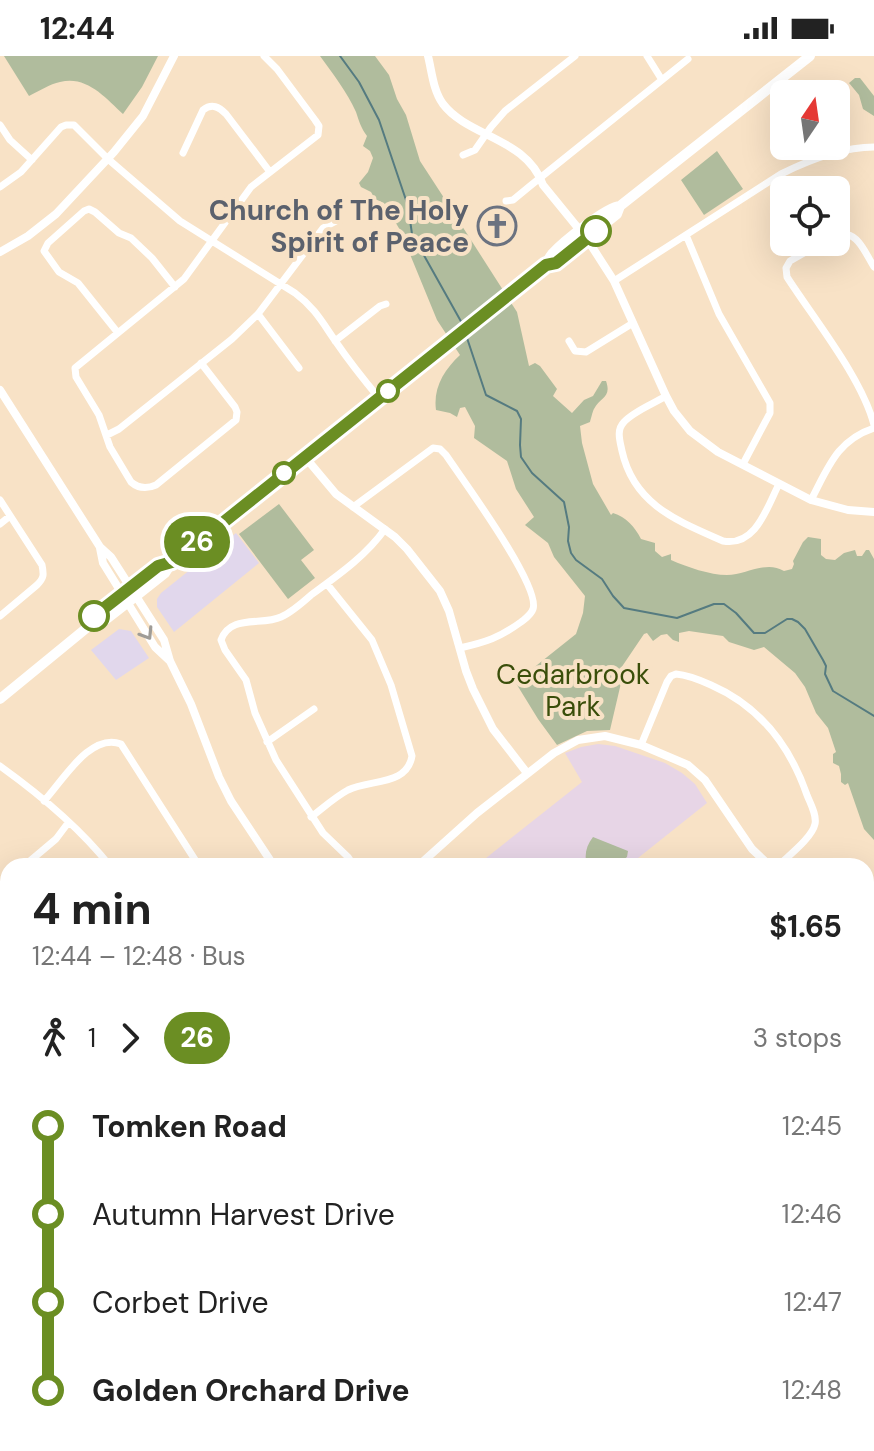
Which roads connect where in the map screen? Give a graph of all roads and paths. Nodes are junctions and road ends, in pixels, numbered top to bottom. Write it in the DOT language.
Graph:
graph roads {
  1 [pos="174,56"];
  2 [pos="264,56"];
  3 [pos="428,56"];
  4 [pos="575,56"];
  5 [pos="647,56"];
  6 [pos="809,56"];
  7 [pos="688,59"];
  8 [pos="662,80"];
  9 [pos="0,125"];
  10 [pos="487,133"];
  11 [pos="874,147"];
  12 [pos="183,153"];
  13 [pos="463,155"];
  14 [pos="108,159"];
  15 [pos="32,160"];
  16 [pos="270,172"];
  17 [pos="541,177"];
  18 [pos="0,187"];
  19 [pos="506,201"];
  20 [pos="338,220"];
  21 [pos="850,234"];
  22 [pos="584,235"];
  23 [pos="686,235"];
  24 [pos="212,242"];
  25 [pos="0,252"];
  26 [pos="799,256"];
  27 [pos="874,267"];
  28 [pos="614,281"];
  29 [pos="280,284"];
  30 [pos="175,287"];
  31 [pos="386,304"];
  32 [pos="258,314"];
  33 [pos="633,323"];
  34 [pos="118,333"];
  35 [pos="335,341"];
  36 [pos="569,341"];
  37 [pos="201,363"];
  38 [pos="299,368"];
  39 [pos="0,390"];
  40 [pos="666,396"];
  41 [pos="379,398"];
  42 [pos="874,427"];
  43 [pos="107,435"];
  44 [pos="305,457"];
  45 [pos="743,464"];
  46 [pos="779,484"];
  47 [pos="0,500"];
  48 [pos="811,500"];
  49 [pos="353,507"];
  50 [pos="874,512"];
  51 [pos="10,516"];
  52 [pos="0,524"];
  53 [pos="385,529"];
  54 [pos="327,584"];
  55 [pos="129,595"];
  56 [pos="0,616"];
  57 [pos="460,648"];
  58 [pos="0,699"];
  59 [pos="314,709"];
  60 [pos="267,742"];
  61 [pos="641,745"];
  62 [pos="3,768"];
  63 [pos="527,773"];
  64 [pos="0,779"];
  65 [pos="44,801"];
  66 [pos="311,817"];
  67 [pos="68,823"];
  68 [pos="33,858"];
  69 [pos="104,858"];
  70 [pos="194,858"];
  71 [pos="269,858"];
  72 [pos="349,858"];
  73 [pos="434,858"];
  74 [pos="762,858"];
  75 [pos="786,858"];
  1 -- 14 [label="street"];
  2 -- 16 [label="street"];
  3 -- 10 [label="street"];
  4 -- 10 [label="street"];
  5 -- 8 [label="street"];
  6 -- 22 [label="main road"];
  7 -- 8 [label="street"];
  8 -- 17 [label="street"];
  9 -- 15 [label="street"];
  10 -- 13 [label="street"];
  10 -- 17 [label="street"];
  11 -- 23 [label="street"];
  12 -- 16 [label="street"];
  14 -- 15 [label="street"];
  14 -- 24 [label="street"];
  14 -- 25 [label="street"];
  15 -- 18 [label="street"];
  16 -- 24 [label="street"];
  17 -- 19 [label="street"];
  17 -- 22 [label="street"];
  20 -- 29 [label="street"];
  21 -- 27 [label="street"];
  22 -- 28 [label="street"];
  22 -- 41 [label="main road"];
  23 -- 28 [label="street"];
  23 -- 45 [label="street"];
  24 -- 29 [label="street"];
  24 -- 30 [label="street"];
  26 -- 42 [label="street"];
  28 -- 33 [label="street"];
  29 -- 32 [label="street"];
  29 -- 35 [label="street"];
  30 -- 34 [label="street"];
  30 -- 34 [label="street"];
  31 -- 35 [label="street"];
  32 -- 37 [label="street"];
  32 -- 38 [label="street"];
  33 -- 36 [label="street"];
  33 -- 40 [label="street"];
  34 -- 43 [label="street"];
  35 -- 41 [label="street"];
  37 -- 43 [label="street"];
  37 -- 43 [label="street"];
  39 -- 55 [label="street"];
  40 -- 45 [label="street"];
  40 -- 46 [label="street"];
  41 -- 44 [label="main road"];
  42 -- 48 [label="street"];
  44 -- 49 [label="street"];
  44 -- 55 [label="main road"];
  45 -- 46 [label="street"];
  46 -- 48 [label="street"];
  47 -- 51 [label="street"];
  48 -- 50 [label="street"];
  49 -- 53 [label="street"];
  49 -- 57 [label="street"];
  51 -- 52 [label="street"];
  51 -- 56 [label="street"];
  53 -- 54 [label="street"];
  53 -- 57 [label="street"];
  54 -- 60 [label="street"];
  54 -- 66 [label="street"];
  55 -- 58 [label="main road"];
  55 -- 71 [label="street"];
  57 -- 63 [label="street"];
  59 -- 60 [label="street"];
  60 -- 66 [label="street"];
  61 -- 63 [label="street"];
  61 -- 74 [label="street"];
  61 -- 75 [label="street"];
  62 -- 64 [label="street"];
  62 -- 65 [label="street"];
  63 -- 73 [label="street"];
  65 -- 67 [label="street"];
  65 -- 70 [label="street"];
  66 -- 72 [label="street"];
  67 -- 68 [label="street"];
  67 -- 69 [label="street"];
}
